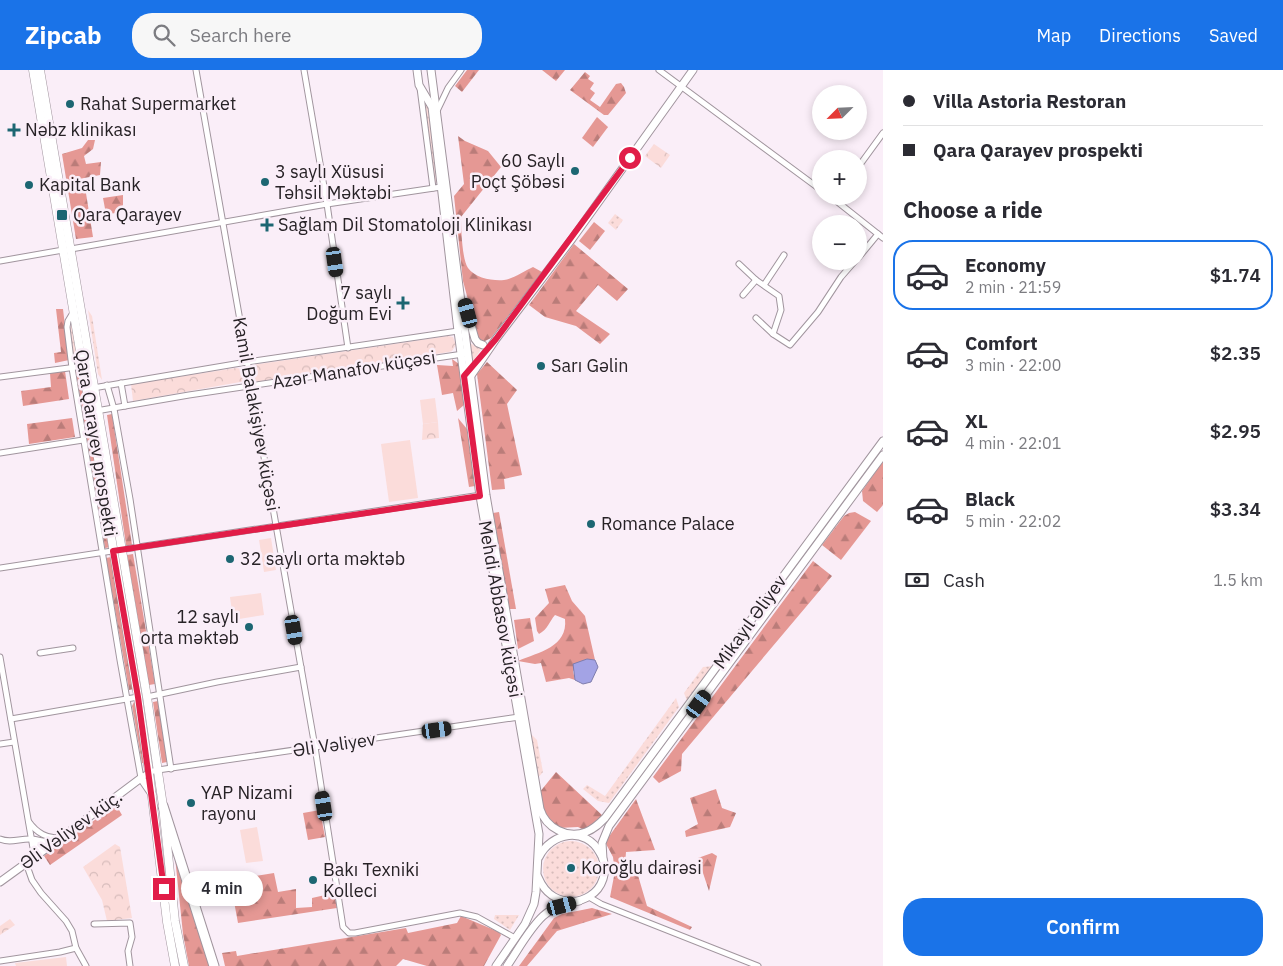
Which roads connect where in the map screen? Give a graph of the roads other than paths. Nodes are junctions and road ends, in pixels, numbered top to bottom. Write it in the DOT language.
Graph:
graph roads {
  1 [pos="38,70"];
  2 [pos="196,70"];
  3 [pos="304,70"];
  4 [pos="417,70"];
  5 [pos="432,70"];
  6 [pos="461,70"];
  7 [pos="659,70"];
  8 [pos="693,70"];
  9 [pos="419,85"];
  10 [pos="681,87"];
  11 [pos="437,111"];
  12 [pos="883,133"];
  13 [pos="867,155"];
  14 [pos="812,183"];
  15 [pos="442,187"];
  16 [pos="433,188"];
  17 [pos="327,204"];
  18 [pos="844,205"];
  19 [pos="224,222"];
  20 [pos="881,236"];
  21 [pos="67,249"];
  22 [pos="867,249"];
  23 [pos="784,255"];
  24 [pos="0,261"];
  25 [pos="740,264"];
  26 [pos="849,270"];
  27 [pos="458,276"];
  28 [pos="756,280"];
  29 [pos="764,285"];
  30 [pos="743,295"];
  31 [pos="74,311"];
  32 [pos="756,318"];
  33 [pos="458,331"];
  34 [pos="773,334"];
  35 [pos="466,336"];
  36 [pos="496,339"];
  37 [pos="483,345"];
  38 [pos="348,348"];
  39 [pos="464,352"];
  40 [pos="247,362"];
  41 [pos="87,366"];
  42 [pos="72,368"];
  43 [pos="468,374"];
  44 [pos="0,377"];
  45 [pos="120,383"];
  46 [pos="107,385"];
  47 [pos="251,386"];
  48 [pos="91,388"];
  49 [pos="125,406"];
  50 [pos="114,409"];
  51 [pos="99,411"];
  52 [pos="90,412"];
  53 [pos="84,440"];
  54 [pos="883,441"];
  55 [pos="0,453"];
  56 [pos="883,455"];
  57 [pos="483,495"];
  58 [pos="276,527"];
  59 [pos="137,548"];
  60 [pos="123,549"];
  61 [pos="113,551"];
  62 [pos="102,553"];
  63 [pos="0,568"];
  64 [pos="73,648"];
  65 [pos="40,653"];
  66 [pos="0,656"];
  67 [pos="301,668"];
  68 [pos="160,694"];
  69 [pos="143,697"];
  70 [pos="127,700"];
  71 [pos="519,717"];
  72 [pos="11,719"];
  73 [pos="14,742"];
  74 [pos="0,744"];
  75 [pos="315,747"];
  76 [pos="171,769"];
  77 [pos="158,770"];
  78 [pos="149,772"];
  79 [pos="141,778"];
  80 [pos="152,795"];
  81 [pos="163,806"];
  82 [pos="28,821"];
  83 [pos="65,835"];
  84 [pos="570,835"];
  85 [pos="0,838"];
  86 [pos="31,839"];
  87 [pos="57,841"];
  88 [pos="43,851"];
  89 [pos="603,859"];
  90 [pos="27,862"];
  91 [pos="537,867"];
  92 [pos="0,882"];
  93 [pos="589,897"];
  94 [pos="579,901"];
  95 [pos="94,924"];
  96 [pos="173,936"];
  97 [pos="515,938"];
  98 [pos="76,948"];
  99 [pos="0,961"];
  100 [pos="86,966"];
  101 [pos="130,966"];
  102 [pos="175,966"];
  103 [pos="184,966"];
  104 [pos="214,966"];
  105 [pos="496,966"];
  106 [pos="507,966"];
  107 [pos="758,966"];
  1 -- 21 [label="main road, Qara Qarayev prospekti"];
  2 -- 19 [label="street, Kamil Balakişiyev küçəsi"];
  3 -- 17 [label="street"];
  4 -- 9 [label="street, Mehdi Abbasov küçəsi"];
  5 -- 11 [label="street, Mehdi Abbasov küçəsi"];
  6 -- 11 [label="street"];
  7 -- 10 [label="street"];
  8 -- 10 [label="street"];
  9 -- 15 [label="street, Mehdi Abbasov küçəsi"];
  9 -- 16 [label="street, Mehdi Abbasov küçəsi"];
  10 -- 14 [label="street"];
  10 -- 36 [label="street"];
  11 -- 27 [label="street, Mehdi Abbasov küçəsi"];
  12 -- 13 [label="street"];
  15 -- 16 [label="street"];
  15 -- 33 [label="street, Mehdi Abbasov küçəsi"];
  16 -- 17 [label="street"];
  17 -- 19 [label="street"];
  17 -- 38 [label="street"];
  18 -- 20 [label="street"];
  19 -- 21 [label="street"];
  19 -- 40 [label="street, Kamil Balakişiyev küçəsi"];
  20 -- 22 [label="street"];
  21 -- 24 [label="street"];
  21 -- 31 [label="main road, Qara Qarayev prospekti"];
  21 -- 41 [label="main road, Qara Qarayev prospekti"];
  23 -- 29 [label="street"];
  25 -- 28 [label="street"];
  26 -- 34 [label="street"];
  27 -- 35 [label="street, Mehdi Abbasov küçəsi"];
  27 -- 37 [label="street"];
  28 -- 29 [label="street"];
  28 -- 30 [label="street"];
  29 -- 34 [label="street"];
  31 -- 41 [label="main road, Qara Qarayev prospekti"];
  31 -- 42 [label="street"];
  32 -- 34 [label="street"];
  33 -- 35 [label="street"];
  33 -- 38 [label="street, Azər Manafov küçəsi"];
  33 -- 39 [label="street, Mehdi Abbasov küçəsi"];
  35 -- 37 [label="street"];
  35 -- 39 [label="street, Mehdi Abbasov küçəsi"];
  36 -- 37 [label="street"];
  36 -- 43 [label="street"];
  38 -- 40 [label="street, Azər Manafov küçəsi"];
  39 -- 43 [label="street, Mehdi Abbasov küçəsi"];
  39 -- 47 [label="street, Azər Manafov küçəsi"];
  40 -- 45 [label="street, Azər Manafov küçəsi"];
  40 -- 47 [label="street, Kamil Balakişiyev küçəsi"];
  41 -- 42 [label="street"];
  41 -- 48 [label="main road, Qara Qarayev prospekti"];
  42 -- 44 [label="street"];
  42 -- 53 [label="street"];
  43 -- 57 [label="street, Mehdi Abbasov küçəsi"];
  45 -- 46 [label="street, Azər Manafov küçəsi"];
  45 -- 49 [label="street"];
  46 -- 48 [label="street, Azər Manafov küçəsi"];
  46 -- 50 [label="street"];
  47 -- 49 [label="street, Azər Manafov küçəsi"];
  47 -- 58 [label="street, Kamil Balakişiyev küçəsi"];
  48 -- 51 [label="main road, Qara Qarayev prospekti"];
  48 -- 52 [label="main road, Qara Qarayev prospekti"];
  49 -- 50 [label="street, Azər Manafov küçəsi"];
  50 -- 51 [label="street, Azər Manafov küçəsi"];
  50 -- 59 [label="street"];
  51 -- 52 [label="street, Azər Manafov küçəsi"];
  51 -- 60 [label="main road, Qara Qarayev prospekti"];
  52 -- 61 [label="main road, Qara Qarayev prospekti"];
  53 -- 55 [label="street"];
  53 -- 62 [label="street"];
  54 -- 84 [label="street, Mikayıl Əliyev"];
  56 -- 89 [label="street, Mikayıl Əliyev"];
  57 -- 58 [label="street"];
  57 -- 71 [label="street, Mehdi Abbasov küçəsi"];
  57 -- 84 [label="street, Mehdi Abbasov küçəsi"];
  58 -- 59 [label="street"];
  58 -- 67 [label="street, Kamil Balakişiyev küçəsi"];
  59 -- 60 [label="street"];
  59 -- 68 [label="street"];
  60 -- 61 [label="street"];
  60 -- 69 [label="main road, Qara Qarayev prospekti"];
  61 -- 62 [label="street"];
  61 -- 69 [label="main road, Qara Qarayev prospekti"];
  62 -- 63 [label="street"];
  62 -- 70 [label="street"];
  64 -- 65 [label="street"];
  66 -- 72 [label="street"];
  67 -- 68 [label="street"];
  67 -- 75 [label="street, Kamil Balakişiyev küçəsi"];
  68 -- 69 [label="street"];
  68 -- 76 [label="street"];
  69 -- 70 [label="street"];
  69 -- 77 [label="main road, Qara Qarayev prospekti"];
  69 -- 78 [label="main road, Qara Qarayev prospekti"];
  70 -- 72 [label="street"];
  70 -- 79 [label="street"];
  71 -- 75 [label="street, Əli Vəliyev"];
  71 -- 91 [label="street, Mehdi Abbasov küçəsi"];
  72 -- 73 [label="street"];
  73 -- 74 [label="street"];
  73 -- 82 [label="street"];
  75 -- 76 [label="street, Əli Vəliyev"];
  75 -- 97 [label="street, Kamil Balakişiyev küçəsi"];
  76 -- 77 [label="street, Əli Vəliyev"];
  77 -- 78 [label="street, Əli Vəliyev"];
  77 -- 81 [label="main road, Qara Qarayev prospekti"];
  78 -- 79 [label="street"];
  78 -- 80 [label="main road, Qara Qarayev prospekti"];
  79 -- 80 [label="street"];
  79 -- 83 [label="street, Əli Vəliyev küç."];
  80 -- 96 [label="main road, Qara Qarayev prospekti"];
  81 -- 96 [label="main road, Qara Qarayev prospekti"];
  81 -- 104 [label="highway"];
  82 -- 83 [label="street"];
  82 -- 86 [label="street"];
  83 -- 87 [label="street, Əli Vəliyev küç."];
  84 -- 89 [label="street"];
  84 -- 91 [label="street"];
  85 -- 86 [label="street"];
  86 -- 87 [label="street"];
  86 -- 88 [label="street"];
  86 -- 90 [label="street"];
  87 -- 88 [label="street, Əli Vəliyev küç."];
  88 -- 90 [label="street, Əli Vəliyev küç."];
  89 -- 93 [label="street"];
  90 -- 92 [label="street, Əli Vəliyev küç."];
  90 -- 98 [label="street"];
  91 -- 94 [label="street"];
  91 -- 97 [label="street, Mehdi Abbasov küçəsi"];
  93 -- 94 [label="street"];
  93 -- 107 [label="street"];
  94 -- 106 [label="street"];
  95 -- 101 [label="street"];
  96 -- 102 [label="main road"];
  96 -- 103 [label="main road"];
  97 -- 105 [label="street, Mehdi Abbasov küçəsi"];
  98 -- 99 [label="street"];
  98 -- 100 [label="street"];
}
